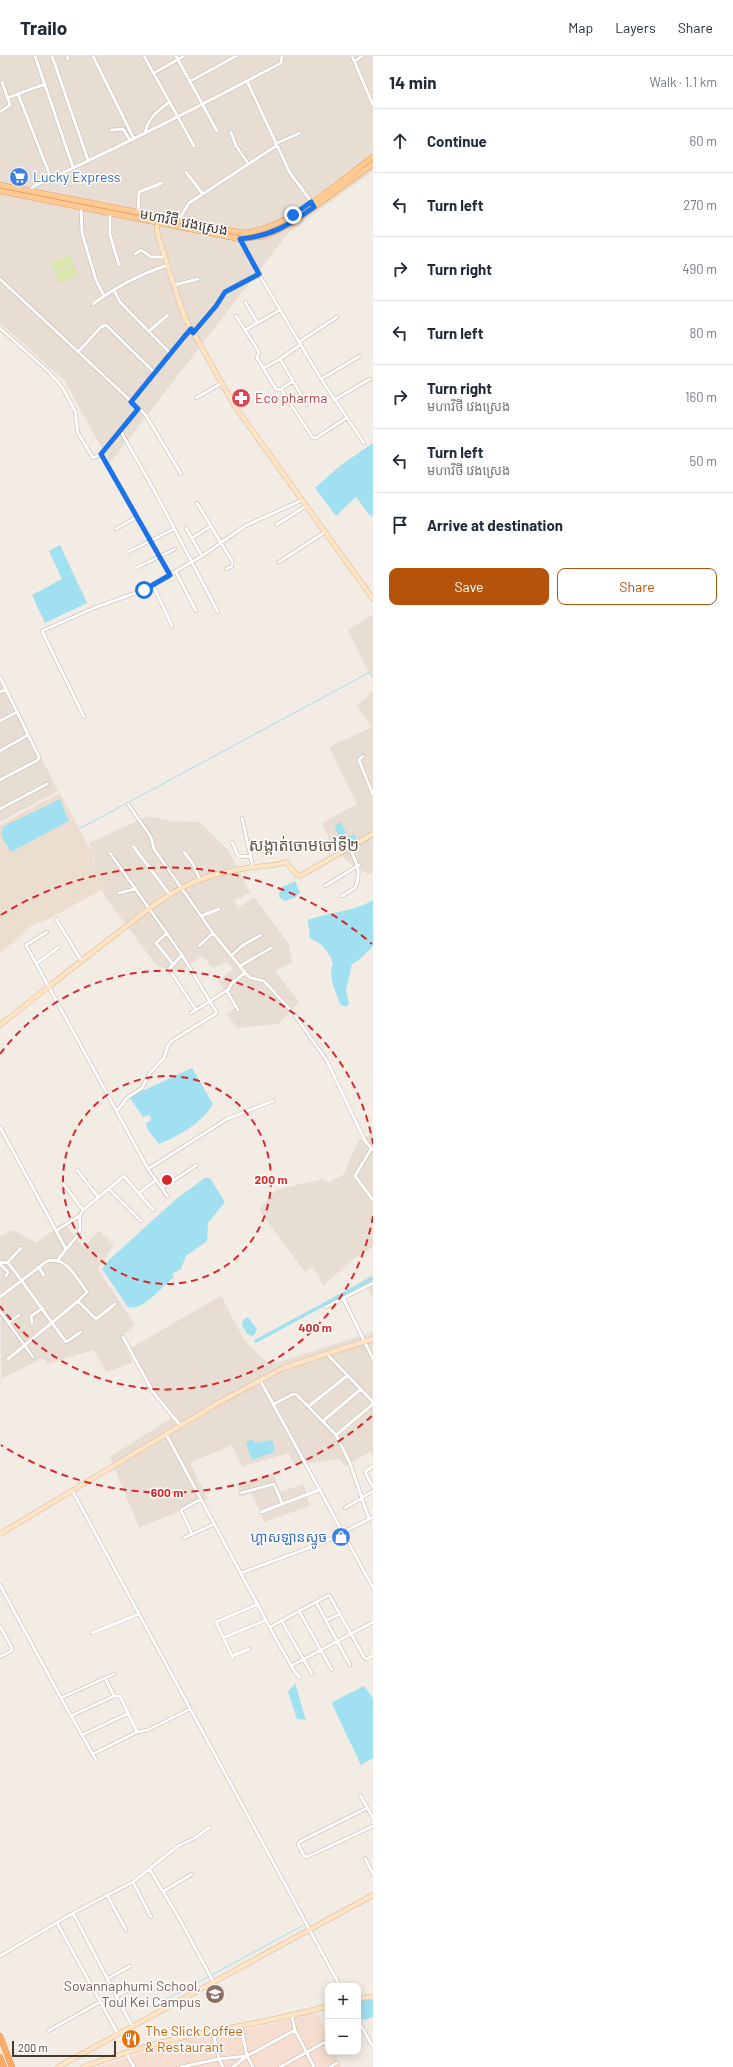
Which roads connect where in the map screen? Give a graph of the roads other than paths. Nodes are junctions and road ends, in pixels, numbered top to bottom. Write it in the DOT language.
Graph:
graph roads {
  1 [pos="35,56"];
  2 [pos="52,56"];
  3 [pos="93,56"];
  4 [pos="144,56"];
  5 [pos="176,56"];
  6 [pos="184,56"];
  7 [pos="236,56"];
  8 [pos="282,56"];
  9 [pos="352,56"];
  10 [pos="362,56"];
  11 [pos="178,60"];
  12 [pos="355,61"];
  13 [pos="154,73"];
  14 [pos="247,81"];
  15 [pos="2,82"];
  16 [pos="189,82"];
  17 [pos="45,84"];
  18 [pos="18,94"];
  19 [pos="7,98"];
  20 [pos="170,102"];
  21 [pos="202,105"];
  22 [pos="373,105"];
  23 [pos="0,112"];
  24 [pos="178,117"];
  25 [pos="111,130"];
  26 [pos="217,131"];
  27 [pos="231,132"];
  28 [pos="300,133"];
  29 [pos="145,134"];
  30 [pos="134,138"];
  31 [pos="130,140"];
  32 [pos="276,145"];
  33 [pos="194,146"];
  34 [pos="373,158"];
  35 [pos="88,160"];
  36 [pos="248,164"];
  37 [pos="373,164"];
  38 [pos="73,167"];
  39 [pos="186,172"];
  40 [pos="51,178"];
  41 [pos="162,183"];
  42 [pos="0,185"];
  43 [pos="0,191"];
  44 [pos="202,193"];
  45 [pos="28,194"];
  46 [pos="313,204"];
  47 [pos="81,207"];
  48 [pos="110,213"];
  49 [pos="138,213"];
  50 [pos="157,220"];
  51 [pos="178,221"];
  52 [pos="240,239"];
  53 [pos="135,254"];
  54 [pos="165,257"];
  55 [pos="119,264"];
  56 [pos="168,265"];
  57 [pos="259,274"];
  58 [pos="0,279"];
  59 [pos="198,279"];
  60 [pos="174,285"];
  61 [pos="114,290"];
  62 [pos="104,296"];
  63 [pos="245,302"];
  64 [pos="94,304"];
  65 [pos="280,310"];
  66 [pos="168,315"];
  67 [pos="236,316"];
  68 [pos="337,317"];
  69 [pos="257,322"];
  70 [pos="0,328"];
  71 [pos="245,330"];
  72 [pos="192,331"];
  73 [pos="149,332"];
  74 [pos="300,344"];
  75 [pos="78,352"];
  76 [pos="170,353"];
  77 [pos="360,356"];
  78 [pos="280,359"];
  79 [pos="264,368"];
  80 [pos="154,372"];
  81 [pos="320,379"];
  82 [pos="370,379"];
  83 [pos="292,382"];
  84 [pos="222,383"];
  85 [pos="282,390"];
  86 [pos="196,398"];
  87 [pos="334,400"];
  88 [pos="131,402"];
  89 [pos="307,405"];
  90 [pos="138,409"];
  91 [pos="346,418"];
  92 [pos="120,430"];
  93 [pos="364,443"];
  94 [pos="101,454"];
  95 [pos="181,474"];
  96 [pos="302,500"];
  97 [pos="197,503"];
  98 [pos="306,506"];
  99 [pos="137,517"];
  100 [pos="276,525"];
  101 [pos="211,526"];
  102 [pos="186,528"];
  103 [pos="116,529"];
  104 [pos="174,529"];
  105 [pos="325,532"];
  106 [pos="192,538"];
  107 [pos="150,541"];
  108 [pos="220,543"];
  109 [pos="175,549"];
  110 [pos="128,552"];
  111 [pos="202,556"];
  112 [pos="159,557"];
  113 [pos="191,562"];
  114 [pos="279,562"];
  115 [pos="136,568"];
  116 [pos="226,569"];
  117 [pos="176,572"];
  118 [pos="170,575"];
  119 [pos="153,585"];
  120 [pos="373,599"];
  121 [pos="196,611"];
  122 [pos="218,612"];
  123 [pos="172,626"];
  124 [pos="0,677"];
  125 [pos="6,689"];
  126 [pos="0,692"];
  127 [pos="17,712"];
  128 [pos="84,718"];
  129 [pos="0,721"];
  130 [pos="28,735"];
  131 [pos="0,750"];
  132 [pos="363,756"];
  133 [pos="0,780"];
  134 [pos="47,784"];
  135 [pos="373,795"];
  136 [pos="128,804"];
  137 [pos="0,809"];
  138 [pos="242,818"];
  139 [pos="373,834"];
  140 [pos="232,842"];
  141 [pos="133,846"];
  142 [pos="349,847"];
  143 [pos="184,852"];
  144 [pos="110,853"];
  145 [pos="251,857"];
  146 [pos="359,866"];
  147 [pos="253,868"];
  148 [pos="200,880"];
  149 [pos="326,886"];
  150 [pos="135,888"];
  151 [pos="181,888"];
  152 [pos="119,893"];
  153 [pos="170,895"];
  154 [pos="342,896"];
  155 [pos="149,909"];
  156 [pos="219,909"];
  157 [pos="201,916"];
  158 [pos="56,919"];
  159 [pos="47,932"];
  160 [pos="166,933"];
  161 [pos="213,933"];
  162 [pos="261,934"];
  163 [pos="199,946"];
  164 [pos="59,947"];
  165 [pos="270,948"];
  166 [pos="232,955"];
  167 [pos="182,956"];
  168 [pos="81,960"];
  169 [pos="36,964"];
  170 [pos="173,964"];
  171 [pos="240,966"];
  172 [pos="245,973"];
  173 [pos="49,987"];
  174 [pos="227,991"];
  175 [pos="211,1001"];
  176 [pos="196,1010"];
  177 [pos="238,1010"];
  178 [pos="191,1013"];
  179 [pos="0,1026"];
  180 [pos="273,1101"];
  181 [pos="117,1111"];
  182 [pos="0,1126"];
  183 [pos="372,1149"];
  184 [pos="197,1165"];
  185 [pos="148,1169"];
  186 [pos="77,1170"];
  187 [pos="156,1180"];
  188 [pos="62,1182"];
  189 [pos="162,1188"];
  190 [pos="109,1189"];
  191 [pos="139,1193"];
  192 [pos="168,1197"];
  193 [pos="99,1198"];
  194 [pos="373,1200"];
  195 [pos="83,1210"];
  196 [pos="153,1210"];
  197 [pos="79,1216"];
  198 [pos="141,1221"];
  199 [pos="56,1231"];
  200 [pos="21,1248"];
  201 [pos="66,1249"];
  202 [pos="58,1260"];
  203 [pos="0,1263"];
  204 [pos="7,1263"];
  205 [pos="38,1267"];
  206 [pos="44,1275"];
  207 [pos="6,1276"];
  208 [pos="22,1280"];
  209 [pos="373,1283"];
  210 [pos="0,1297"];
  211 [pos="343,1298"];
  212 [pos="78,1301"];
  213 [pos="115,1304"];
  214 [pos="326,1306"];
  215 [pos="42,1308"];
  216 [pos="0,1311"];
  217 [pos="19,1315"];
  218 [pos="52,1322"];
  219 [pos="8,1323"];
  220 [pos="32,1323"];
  221 [pos="82,1332"];
  222 [pos="123,1337"];
  223 [pos="373,1339"];
  224 [pos="363,1342"];
  225 [pos="25,1345"];
  226 [pos="326,1353"];
  227 [pos="33,1357"];
  228 [pos="8,1359"];
  229 [pos="373,1359"];
  230 [pos="348,1374"];
  231 [pos="260,1380"];
  232 [pos="361,1389"];
  233 [pos="371,1397"];
  234 [pos="373,1403"];
  235 [pos="274,1404"];
  236 [pos="309,1406"];
  237 [pos="323,1421"];
  238 [pos="180,1426"];
  239 [pos="166,1434"];
  240 [pos="336,1436"];
  241 [pos="373,1466"];
  242 [pos="373,1487"];
  243 [pos="72,1490"];
  244 [pos="319,1490"];
  245 [pos="373,1491"];
  246 [pos="241,1493"];
  247 [pos="201,1499"];
  248 [pos="362,1499"];
  249 [pos="282,1503"];
  250 [pos="345,1508"];
  251 [pos="261,1512"];
  252 [pos="373,1517"];
  253 [pos="369,1519"];
  254 [pos="214,1524"];
  255 [pos="343,1533"];
  256 [pos="0,1534"];
  257 [pos="192,1534"];
  258 [pos="184,1538"];
  259 [pos="241,1573"];
  260 [pos="0,1585"];
  261 [pos="373,1588"];
  262 [pos="316,1602"];
  263 [pos="258,1604"];
  264 [pos="299,1611"];
  265 [pos="139,1614"];
  266 [pos="340,1614"];
  267 [pos="266,1620"];
  268 [pos="282,1620"];
  269 [pos="325,1621"];
  270 [pos="373,1622"];
  271 [pos="0,1626"];
  272 [pos="270,1627"];
  273 [pos="92,1633"];
  274 [pos="351,1633"];
  275 [pos="224,1638"];
  276 [pos="336,1641"];
  277 [pos="250,1649"];
  278 [pos="321,1650"];
  279 [pos="373,1656"];
  280 [pos="0,1657"];
  281 [pos="303,1659"];
  282 [pos="350,1665"];
  283 [pos="291,1666"];
  284 [pos="332,1670"];
  285 [pos="114,1674"];
  286 [pos="312,1674"];
  287 [pos="105,1678"];
  288 [pos="300,1678"];
  289 [pos="114,1696"];
  290 [pos="61,1698"];
  291 [pos="190,1709"];
  292 [pos="129,1713"];
  293 [pos="71,1716"];
  294 [pos="137,1732"];
  295 [pos="82,1735"];
  296 [pos="93,1754"];
  297 [pos="96,1760"];
  298 [pos="360,1795"];
  299 [pos="367,1808"];
  300 [pos="373,1818"];
  301 [pos="373,1826"];
  302 [pos="210,1827"];
  303 [pos="365,1858"];
  304 [pos="150,1870"];
  305 [pos="192,1874"];
  306 [pos="373,1874"];
  307 [pos="133,1882"];
  308 [pos="164,1891"];
  309 [pos="107,1895"];
  310 [pos="373,1895"];
  311 [pos="73,1913"];
  312 [pos="151,1916"];
  313 [pos="57,1923"];
  314 [pos="309,1929"];
  315 [pos="126,1930"];
  316 [pos="0,1956"];
  317 [pos="130,1966"];
  318 [pos="107,1978"];
  319 [pos="211,1978"];
  320 [pos="338,1983"];
  321 [pos="133,1988"];
  322 [pos="116,1996"];
  323 [pos="373,1997"];
  324 [pos="361,1998"];
  325 [pos="100,2002"];
  326 [pos="325,2007"];
  327 [pos="292,2016"];
  328 [pos="361,2025"];
  329 [pos="132,2026"];
  330 [pos="241,2027"];
  331 [pos="295,2030"];
  332 [pos="48,2031"];
  333 [pos="213,2032"];
  334 [pos="118,2034"];
  335 [pos="0,2036"];
  336 [pos="325,2042"];
  337 [pos="373,2047"];
  338 [pos="306,2052"];
  339 [pos="126,2053"];
  340 [pos="247,2056"];
  341 [pos="0,2057"];
  342 [pos="219,2059"];
  343 [pos="337,2063"];
  344 [pos="186,2066"];
  345 [pos="4,2067"];
  346 [pos="12,2067"];
  347 [pos="58,2067"];
  348 [pos="83,2067"];
  349 [pos="134,2067"];
  350 [pos="180,2067"];
  351 [pos="223,2067"];
  352 [pos="233,2067"];
  353 [pos="253,2067"];
  354 [pos="280,2067"];
  355 [pos="314,2067"];
  356 [pos="330,2067"];
  1 -- 17 [label="street"];
  2 -- 35 [label="street"];
  3 -- 30 [label="street"];
  4 -- 13 [label="street"];
  5 -- 11 [label="street"];
  6 -- 11 [label="street"];
  7 -- 16 [label="street"];
  8 -- 14 [label="street"];
  9 -- 12 [label="street"];
  10 -- 12 [label="street"];
  11 -- 13 [label="street"];
  11 -- 16 [label="street"];
  12 -- 22 [label="street"];
  13 -- 20 [label="street"];
  14 -- 21 [label="street"];
  14 -- 32 [label="street"];
  15 -- 19 [label="street"];
  16 -- 21 [label="street"];
  17 -- 18 [label="street"];
  17 -- 38 [label="street"];
  18 -- 19 [label="street"];
  18 -- 40 [label="street"];
  19 -- 23 [label="street"];
  20 -- 24 [label="street"];
  20 -- 29 [label="street"];
  21 -- 24 [label="street"];
  21 -- 26 [label="street"];
  24 -- 29 [label="street"];
  24 -- 33 [label="street"];
  25 -- 31 [label="street"];
  27 -- 36 [label="street"];
  28 -- 32 [label="street"];
  29 -- 30 [label="street"];
  30 -- 31 [label="street"];
  31 -- 35 [label="street"];
  32 -- 36 [label="street"];
  32 -- 46 [label="street"];
  34 -- 46 [label="main road, មហាវិថី វេងស្រេង"];
  35 -- 38 [label="street"];
  36 -- 44 [label="street"];
  37 -- 46 [label="main road, មហាវិថី វេងស្រេង"];
  38 -- 40 [label="street"];
  39 -- 44 [label="street"];
  40 -- 45 [label="street"];
  41 -- 49 [label="street"];
  42 -- 45 [label="main road, មហាវិថី វេងស្រេង"];
  43 -- 45 [label="main road, មហាវិថី វេងស្រេង"];
  44 -- 51 [label="street"];
  45 -- 47 [label="main road, មហាវិថី វេងស្រេង"];
  45 -- 49 [label="main road, មហាវិថី វេងស្រេង"];
  46 -- 51 [label="main road, មហាវិថី វេងស្រេង"];
  46 -- 52 [label="main road, មហាវិថី វេងស្រេង"];
  47 -- 48 [label="main road, មហាវិថី វេងស្រេង"];
  47 -- 62 [label="street"];
  48 -- 50 [label="main road, មហាវិថី វេងស្រេង"];
  48 -- 55 [label="street"];
  49 -- 50 [label="main road, មហាវិថី វេងស្រេង"];
  50 -- 51 [label="main road, មហាវិថី វេងស្រេង"];
  50 -- 52 [label="main road, មហាវិថី វេងស្រេង"];
  50 -- 54 [label="street"];
  52 -- 57 [label="street"];
  53 -- 54 [label="street"];
  54 -- 56 [label="street"];
  56 -- 60 [label="street"];
  56 -- 61 [label="street"];
  57 -- 65 [label="street"];
  57 -- 72 [label="street"];
  58 -- 75 [label="street"];
  59 -- 60 [label="street"];
  60 -- 72 [label="street"];
  61 -- 62 [label="street"];
  61 -- 73 [label="street"];
  62 -- 64 [label="street"];
  63 -- 69 [label="street"];
  65 -- 69 [label="street"];
  65 -- 74 [label="street"];
  66 -- 73 [label="street"];
  67 -- 71 [label="street"];
  68 -- 74 [label="street"];
  69 -- 71 [label="street"];
  70 -- 94 [label="street"];
  71 -- 79 [label="street"];
  72 -- 76 [label="street"];
  72 -- 84 [label="street"];
  73 -- 76 [label="street"];
  74 -- 78 [label="street"];
  74 -- 81 [label="street"];
  75 -- 80 [label="street"];
  75 -- 88 [label="street"];
  76 -- 80 [label="street"];
  77 -- 81 [label="street"];
  78 -- 79 [label="street"];
  78 -- 83 [label="street"];
  79 -- 85 [label="street"];
  80 -- 88 [label="street"];
  81 -- 87 [label="street"];
  82 -- 87 [label="street"];
  83 -- 85 [label="street"];
  83 -- 89 [label="street"];
  84 -- 86 [label="street"];
  84 -- 96 [label="street"];
  85 -- 91 [label="street"];
  87 -- 91 [label="street"];
  88 -- 90 [label="street"];
  90 -- 92 [label="street"];
  90 -- 95 [label="street"];
  91 -- 93 [label="street"];
  92 -- 94 [label="street"];
  92 -- 104 [label="street"];
  94 -- 99 [label="street"];
  96 -- 98 [label="street"];
  96 -- 108 [label="street"];
  97 -- 101 [label="street"];
  98 -- 100 [label="street"];
  98 -- 105 [label="street"];
  99 -- 103 [label="street"];
  99 -- 107 [label="street"];
  101 -- 106 [label="street"];
  101 -- 108 [label="street"];
  102 -- 106 [label="street"];
  104 -- 107 [label="street"];
  104 -- 113 [label="street"];
  105 -- 114 [label="street"];
  105 -- 120 [label="street"];
  106 -- 111 [label="street"];
  107 -- 110 [label="street"];
  107 -- 112 [label="street"];
  108 -- 111 [label="street"];
  108 -- 116 [label="street"];
  109 -- 112 [label="street"];
  111 -- 113 [label="street"];
  112 -- 115 [label="street"];
  112 -- 118 [label="street"];
  113 -- 117 [label="street"];
  113 -- 122 [label="street"];
  117 -- 118 [label="street"];
  117 -- 121 [label="street"];
  118 -- 119 [label="street"];
  119 -- 123 [label="street"];
  119 -- 128 [label="street"];
  124 -- 125 [label="street"];
  125 -- 126 [label="street"];
  125 -- 127 [label="street"];
  127 -- 129 [label="street"];
  127 -- 130 [label="street"];
  130 -- 131 [label="street"];
  130 -- 133 [label="street"];
  132 -- 135 [label="street"];
  134 -- 137 [label="street"];
  136 -- 151 [label="street"];
  138 -- 145 [label="street"];
  139 -- 142 [label="street"];
  140 -- 145 [label="street"];
  141 -- 153 [label="street"];
  142 -- 146 [label="street"];
  142 -- 147 [label="street"];
  143 -- 148 [label="street"];
  144 -- 150 [label="street"];
  145 -- 147 [label="street"];
  146 -- 149 [label="street"];
  146 -- 154 [label="street"];
  147 -- 148 [label="street"];
  148 -- 151 [label="street"];
  150 -- 152 [label="street"];
  150 -- 155 [label="street"];
  151 -- 153 [label="street"];
  151 -- 157 [label="street"];
  153 -- 155 [label="street"];
  155 -- 160 [label="street"];
  155 -- 168 [label="street"];
  156 -- 157 [label="street"];
  157 -- 161 [label="street"];
  158 -- 168 [label="street"];
  159 -- 169 [label="street"];
  160 -- 167 [label="street"];
  160 -- 170 [label="street"];
  161 -- 163 [label="street"];
  161 -- 166 [label="street"];
  162 -- 166 [label="street"];
  164 -- 169 [label="street"];
  165 -- 171 [label="street"];
  166 -- 171 [label="street"];
  167 -- 170 [label="street"];
  167 -- 175 [label="street"];
  168 -- 173 [label="street"];
  169 -- 173 [label="street"];
  170 -- 176 [label="street"];
  171 -- 172 [label="street"];
  172 -- 174 [label="street"];
  172 -- 183 [label="street"];
  173 -- 179 [label="street"];
  173 -- 181 [label="street"];
  174 -- 175 [label="street"];
  174 -- 177 [label="street"];
  175 -- 176 [label="street"];
  175 -- 181 [label="street"];
  176 -- 178 [label="street"];
  180 -- 185 [label="street"];
  181 -- 185 [label="street"];
  182 -- 199 [label="street"];
  183 -- 194 [label="street"];
  184 -- 189 [label="street"];
  185 -- 187 [label="street"];
  186 -- 193 [label="street"];
  187 -- 189 [label="street"];
  187 -- 191 [label="street"];
  188 -- 195 [label="street"];
  189 -- 192 [label="street"];
  190 -- 191 [label="street"];
  190 -- 193 [label="street"];
  190 -- 198 [label="street"];
  191 -- 196 [label="street"];
  193 -- 195 [label="street"];
  195 -- 197 [label="street"];
  197 -- 199 [label="street"];
  197 -- 201 [label="street"];
  199 -- 201 [label="street"];
  200 -- 204 [label="street"];
  201 -- 202 [label="street"];
  202 -- 205 [label="street"];
  202 -- 212 [label="street"];
  203 -- 204 [label="street"];
  203 -- 207 [label="street"];
  204 -- 208 [label="street"];
  205 -- 206 [label="street"];
  205 -- 208 [label="street"];
  208 -- 210 [label="street"];
  208 -- 215 [label="street"];
  209 -- 211 [label="street"];
  211 -- 214 [label="street"];
  211 -- 224 [label="street"];
  212 -- 213 [label="street"];
  212 -- 218 [label="street"];
  215 -- 218 [label="street"];
  215 -- 220 [label="street"];
  216 -- 219 [label="street"];
  217 -- 219 [label="street"];
  218 -- 221 [label="street"];
  218 -- 225 [label="street"];
  219 -- 225 [label="street"];
  222 -- 238 [label="street"];
  223 -- 224 [label="street"];
  224 -- 226 [label="street"];
  224 -- 229 [label="street"];
  225 -- 227 [label="street"];
  225 -- 228 [label="street"];
  226 -- 230 [label="street"];
  226 -- 231 [label="street"];
  230 -- 232 [label="street"];
  230 -- 236 [label="street"];
  231 -- 235 [label="street"];
  231 -- 238 [label="street"];
  232 -- 233 [label="street"];
  232 -- 237 [label="street"];
  233 -- 234 [label="street"];
  234 -- 240 [label="street"];
  235 -- 236 [label="street"];
  235 -- 244 [label="street"];
  236 -- 237 [label="street"];
  237 -- 240 [label="street"];
  238 -- 239 [label="street"];
  239 -- 243 [label="street"];
  239 -- 247 [label="street"];
  240 -- 248 [label="street"];
  241 -- 242 [label="street"];
  243 -- 256 [label="street"];
  243 -- 265 [label="street"];
  244 -- 249 [label="street"];
  244 -- 255 [label="street"];
  245 -- 248 [label="street"];
  246 -- 249 [label="street"];
  247 -- 254 [label="street"];
  247 -- 257 [label="street"];
  248 -- 250 [label="street"];
  248 -- 253 [label="street"];
  249 -- 251 [label="street"];
  252 -- 253 [label="street"];
  253 -- 255 [label="street"];
  254 -- 257 [label="street"];
  254 -- 259 [label="street"];
  255 -- 259 [label="street"];
  255 -- 261 [label="street"];
  257 -- 258 [label="street"];
  259 -- 263 [label="street"];
  260 -- 290 [label="street"];
  262 -- 264 [label="street"];
  262 -- 266 [label="street"];
  262 -- 269 [label="street"];
  263 -- 267 [label="street"];
  263 -- 275 [label="street"];
  264 -- 268 [label="street"];
  264 -- 278 [label="street"];
  265 -- 273 [label="street"];
  265 -- 291 [label="street"];
  266 -- 269 [label="street"];
  266 -- 274 [label="street"];
  267 -- 272 [label="street"];
  267 -- 275 [label="street"];
  268 -- 272 [label="street"];
  268 -- 281 [label="street"];
  269 -- 276 [label="street"];
  270 -- 274 [label="street"];
  271 -- 280 [label="street"];
  272 -- 283 [label="street"];
  274 -- 276 [label="street"];
  274 -- 279 [label="street"];
  275 -- 277 [label="street"];
  276 -- 278 [label="street"];
  276 -- 282 [label="street"];
  278 -- 281 [label="street"];
  278 -- 284 [label="street"];
  281 -- 283 [label="street"];
  281 -- 286 [label="street"];
  283 -- 288 [label="street"];
  285 -- 287 [label="street"];
  287 -- 289 [label="street"];
  287 -- 290 [label="street"];
  289 -- 292 [label="street"];
  289 -- 293 [label="street"];
  290 -- 293 [label="street"];
  291 -- 294 [label="street"];
  291 -- 314 [label="street"];
  292 -- 294 [label="street"];
  292 -- 295 [label="street"];
  293 -- 295 [label="street"];
  294 -- 296 [label="street"];
  295 -- 296 [label="street"];
  296 -- 297 [label="street"];
  298 -- 299 [label="street"];
  299 -- 300 [label="street"];
  299 -- 301 [label="street"];
  302 -- 304 [label="street"];
  303 -- 306 [label="street"];
  304 -- 307 [label="street"];
  304 -- 308 [label="street"];
  305 -- 308 [label="street"];
  307 -- 309 [label="street"];
  307 -- 312 [label="street"];
  308 -- 319 [label="street"];
  309 -- 311 [label="street"];
  309 -- 315 [label="street"];
  310 -- 314 [label="street"];
  311 -- 313 [label="street"];
  311 -- 318 [label="street"];
  313 -- 316 [label="street"];
  313 -- 325 [label="street"];
  314 -- 319 [label="street"];
  314 -- 320 [label="street"];
  317 -- 318 [label="street"];
  318 -- 322 [label="street"];
  319 -- 329 [label="street"];
  321 -- 322 [label="street"];
  322 -- 329 [label="street"];
  323 -- 324 [label="street"];
  325 -- 332 [label="street"];
  325 -- 334 [label="street"];
  326 -- 327 [label="street"];
  327 -- 330 [label="street"];
  327 -- 331 [label="street"];
  328 -- 337 [label="street"];
  329 -- 334 [label="street"];
  330 -- 333 [label="street"];
  330 -- 340 [label="street"];
  331 -- 338 [label="street"];
  331 -- 340 [label="street"];
  333 -- 339 [label="street"];
  333 -- 342 [label="street"];
  334 -- 347 [label="street"];
  335 -- 346 [label="highway"];
  336 -- 338 [label="street"];
  338 -- 354 [label="street"];
  338 -- 355 [label="street"];
  339 -- 348 [label="street"];
  339 -- 349 [label="street"];
  340 -- 342 [label="street"];
  340 -- 352 [label="street"];
  340 -- 353 [label="street"];
  341 -- 345 [label="highway"];
  342 -- 344 [label="street"];
  342 -- 351 [label="street"];
  343 -- 356 [label="street"];
  344 -- 350 [label="street"];
}
